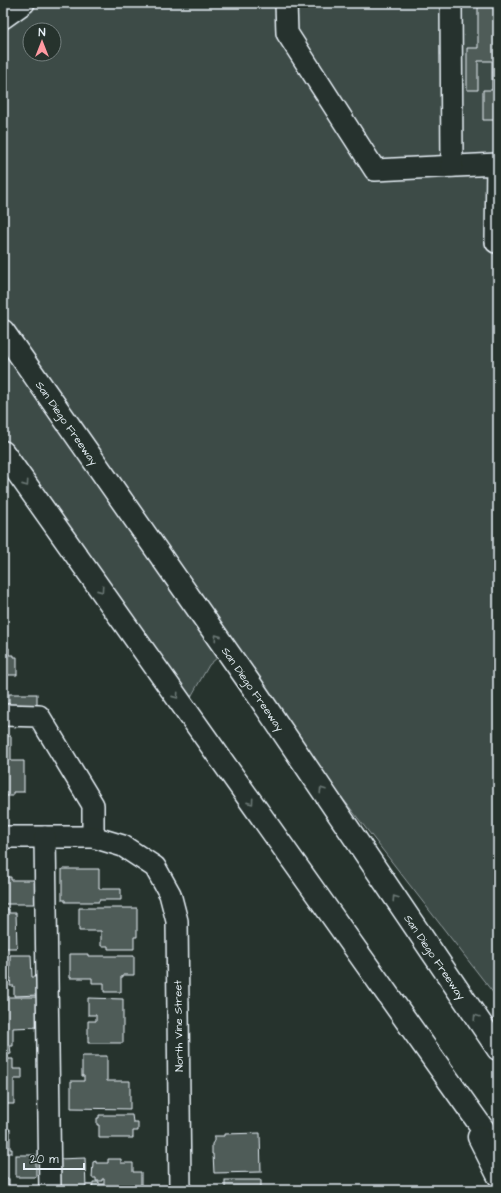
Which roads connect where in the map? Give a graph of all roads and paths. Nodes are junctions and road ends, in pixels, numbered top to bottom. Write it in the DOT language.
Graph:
graph roads {
  1 [pos="24,3"];
  2 [pos="286,3"];
  3 [pos="451,3"];
  4 [pos="3,18"];
  5 [pos="452,166"];
  6 [pos="496,242"];
  7 [pos="3,331"];
  8 [pos="3,452"];
  9 [pos="3,715"];
  10 [pos="45,837"];
  11 [pos="93,837"];
  12 [pos="3,838"];
  13 [pos="498,1049"];
  14 [pos="457,1093"];
  15 [pos="498,1150"];
  16 [pos="498,1175"];
  17 [pos="50,1190"];
  18 [pos="180,1190"];
  1 -- 4 [label="street"];
  2 -- 5 [label="street"];
  3 -- 5 [label="street"];
  5 -- 6 [label="street"];
  13 -- 7 [label="highway, San Diego Freeway, one-way"];
  8 -- 14 [label="highway, one-way"];
  9 -- 11 [label="street"];
  10 -- 11 [label="street"];
  10 -- 12 [label="street"];
  10 -- 17 [label="street"];
  11 -- 18 [label="street, North Vine Street"];
  14 -- 15 [label="highway"];
  14 -- 16 [label="highway"];
}
